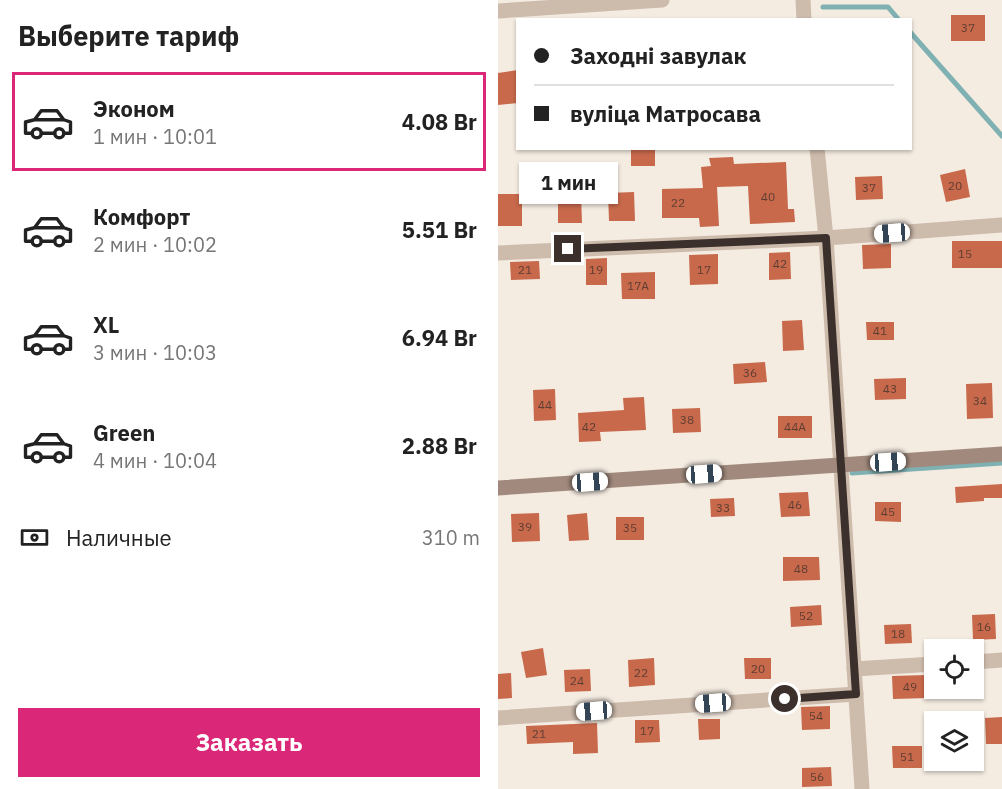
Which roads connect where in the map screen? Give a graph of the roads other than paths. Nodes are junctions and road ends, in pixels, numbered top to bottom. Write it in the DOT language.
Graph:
graph roads {
  1 [pos="662,0"];
  2 [pos="802,0"];
  3 [pos="498,11"];
  4 [pos="804,18"];
  5 [pos="817,150"];
  6 [pos="1002,225"];
  7 [pos="826,238"];
  8 [pos="498,253"];
  9 [pos="1002,454"];
  10 [pos="842,465"];
  11 [pos="498,488"];
  12 [pos="1002,660"];
  13 [pos="984,661"];
  14 [pos="924,665"];
  15 [pos="854,669"];
  16 [pos="856,694"];
  17 [pos="498,718"];
  18 [pos="862,789"];
  1 -- 3 [label="street"];
  2 -- 4 [label="street"];
  5 -- 7 [label="street"];
  6 -- 7 [label="street"];
  7 -- 8 [label="street"];
  7 -- 10 [label="street"];
  9 -- 10 [label="street"];
  10 -- 11 [label="street"];
  10 -- 15 [label="street"];
  12 -- 13 [label="street"];
  14 -- 15 [label="street"];
  15 -- 16 [label="street"];
  16 -- 17 [label="street"];
  16 -- 18 [label="street"];
}
